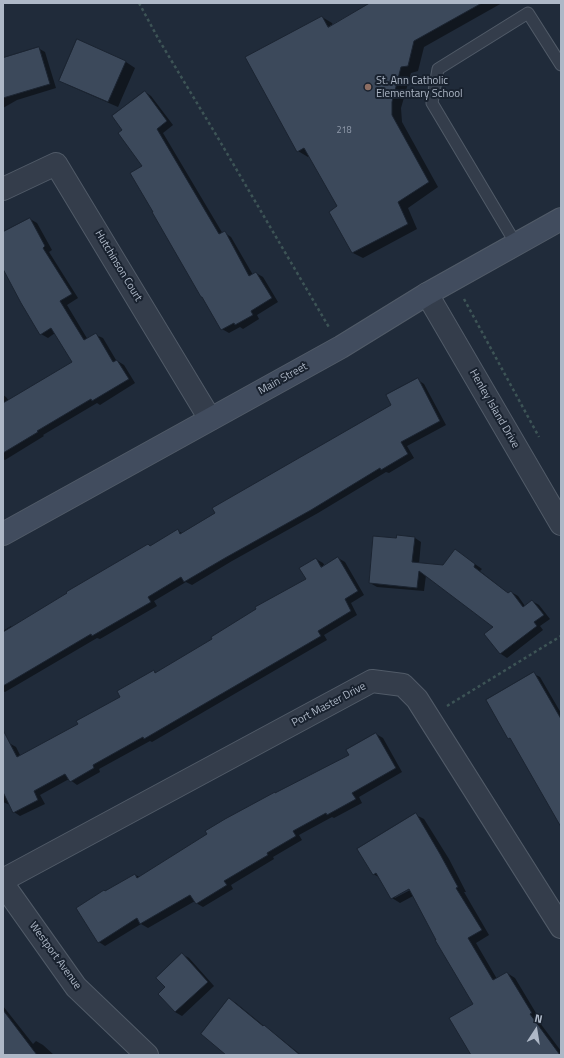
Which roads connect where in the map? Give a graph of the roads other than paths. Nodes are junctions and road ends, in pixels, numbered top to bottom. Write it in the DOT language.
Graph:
graph roads {
  1 [pos="561,65"];
  2 [pos="3,190"];
  3 [pos="561,219"];
  4 [pos="516,244"];
  5 [pos="427,294"];
  6 [pos="210,419"];
  7 [pos="561,524"];
  8 [pos="3,534"];
  9 [pos="3,880"];
  10 [pos="3,884"];
  11 [pos="561,927"];
  12 [pos="147,1055"];
  1 -- 4 [label="lane"];
  2 -- 6 [label="street, Hutchinson Court"];
  3 -- 4 [label="main road, Main Street"];
  4 -- 5 [label="main road, Main Street"];
  5 -- 6 [label="main road, Main Street"];
  5 -- 7 [label="street, Henley Island Drive"];
  6 -- 8 [label="main road, Main Street"];
  9 -- 11 [label="street, Port Master Drive"];
  10 -- 12 [label="street, Westport Avenue"];
}
